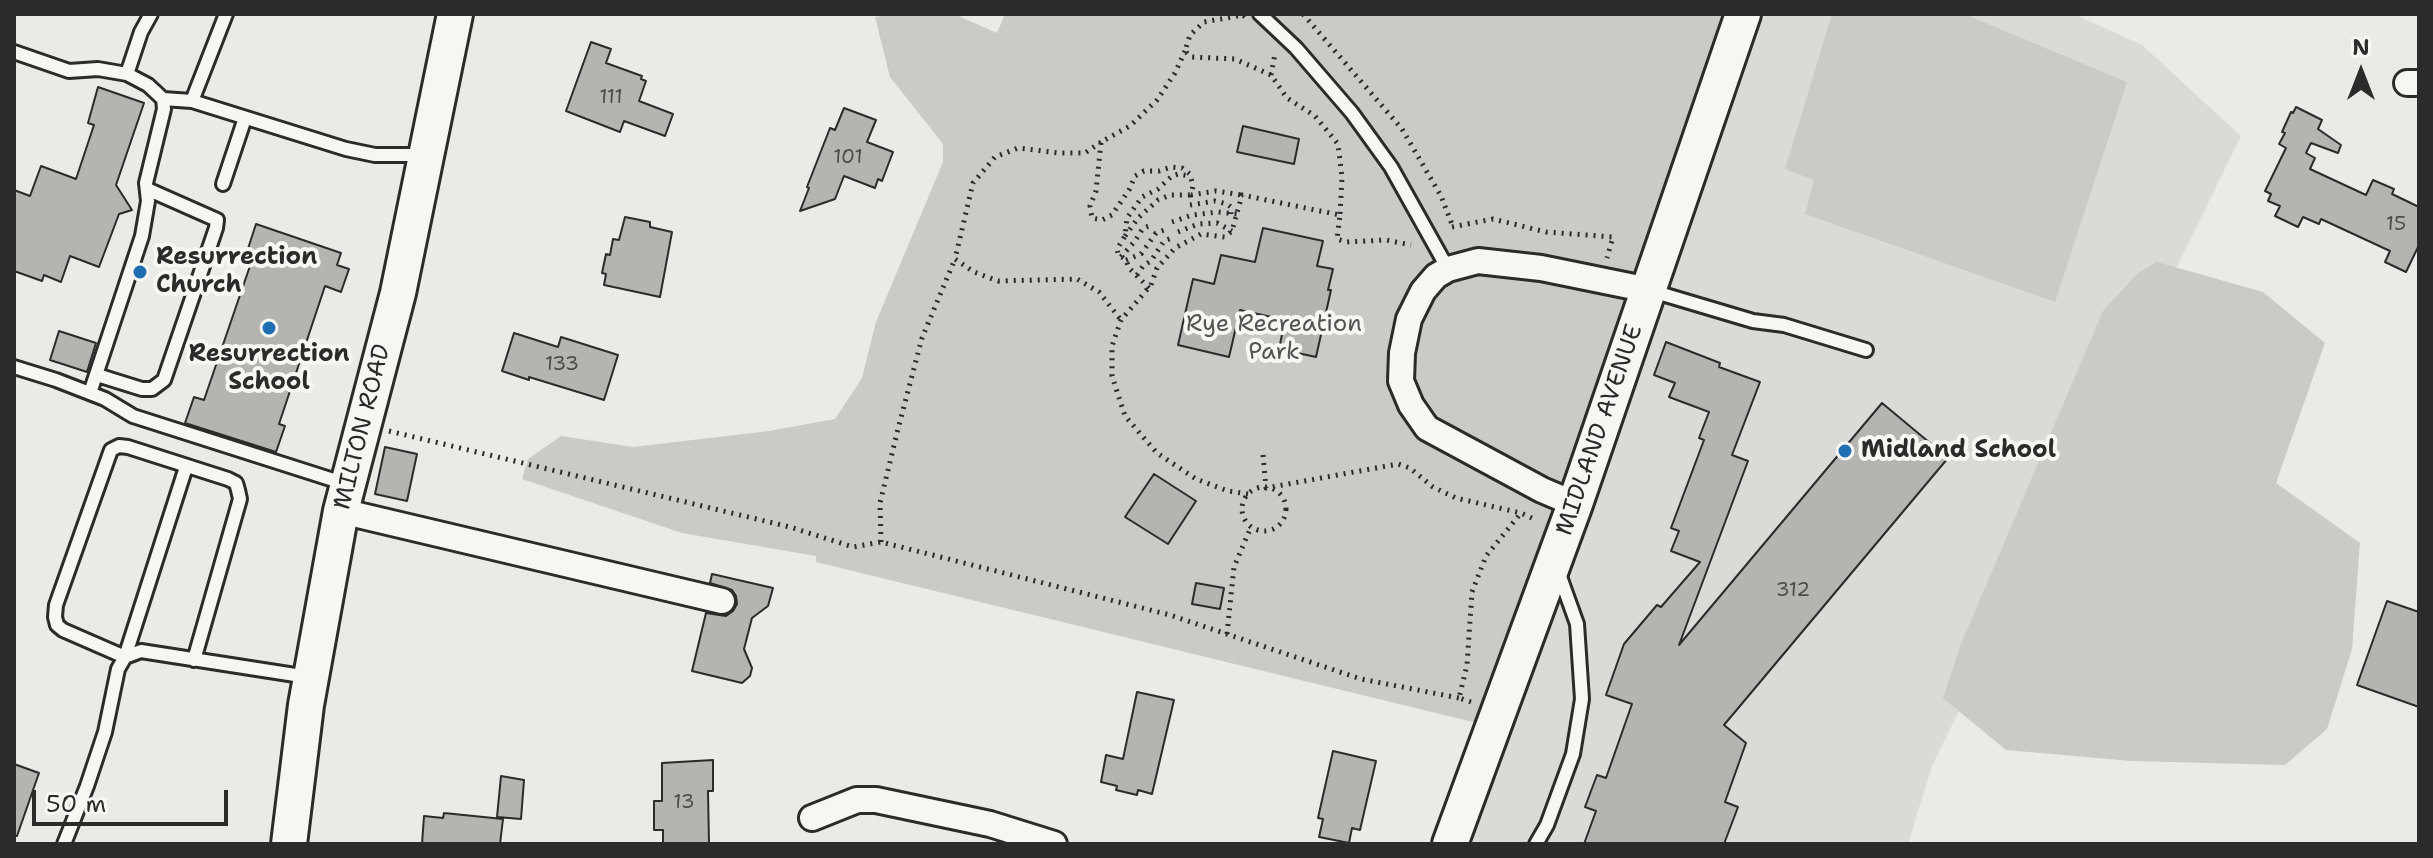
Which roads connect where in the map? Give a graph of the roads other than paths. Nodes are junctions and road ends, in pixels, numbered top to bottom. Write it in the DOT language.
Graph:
graph roads {
  1 [pos="151,14"];
  2 [pos="226,14"];
  3 [pos="455,14"];
  4 [pos="1260,14"];
  5 [pos="1743,14"];
  6 [pos="14,52"];
  7 [pos="127,74"];
  8 [pos="163,99"];
  9 [pos="192,101"];
  10 [pos="245,118"];
  11 [pos="426,155"];
  12 [pos="223,184"];
  13 [pos="147,189"];
  14 [pos="1448,269"];
  15 [pos="1649,290"];
  16 [pos="1866,350"];
  17 [pos="14,367"];
  18 [pos="97,375"];
  19 [pos="90,393"];
  20 [pos="186,467"];
  21 [pos="344,498"];
  22 [pos="1575,504"];
  23 [pos="1554,559"];
  24 [pos="722,601"];
  25 [pos="125,657"];
  26 [pos="194,660"];
  27 [pos="311,678"];
  28 [pos="812,818"];
  29 [pos="64,844"];
  30 [pos="289,844"];
  31 [pos="1054,844"];
  32 [pos="1450,844"];
  33 [pos="1536,844"];
  1 -- 7 [label="lane"];
  2 -- 9 [label="lane"];
  3 -- 11 [label="street, MILTON ROAD"];
  4 -- 14 [label="lane"];
  5 -- 15 [label="street, MIDLAND AVENUE"];
  6 -- 7 [label="lane"];
  7 -- 8 [label="lane"];
  8 -- 9 [label="lane"];
  8 -- 13 [label="lane"];
  9 -- 10 [label="lane"];
  10 -- 11 [label="lane"];
  10 -- 12 [label="lane"];
  11 -- 21 [label="street, MILTON ROAD"];
  13 -- 18 [label="lane"];
  13 -- 18 [label="lane"];
  14 -- 15 [label="street"];
  14 -- 22 [label="street"];
  15 -- 16 [label="lane"];
  15 -- 22 [label="street, MIDLAND AVENUE"];
  17 -- 19 [label="lane"];
  18 -- 19 [label="lane"];
  19 -- 21 [label="lane"];
  20 -- 25 [label="lane"];
  20 -- 25 [label="lane"];
  20 -- 26 [label="lane"];
  21 -- 24 [label="street"];
  21 -- 27 [label="street, MILTON ROAD"];
  22 -- 23 [label="street, MIDLAND AVENUE"];
  23 -- 32 [label="street, MIDLAND AVENUE"];
  23 -- 33 [label="lane"];
  25 -- 26 [label="lane"];
  25 -- 29 [label="lane"];
  26 -- 27 [label="lane"];
  27 -- 30 [label="street, MILTON ROAD"];
  28 -- 31 [label="street"];
}
